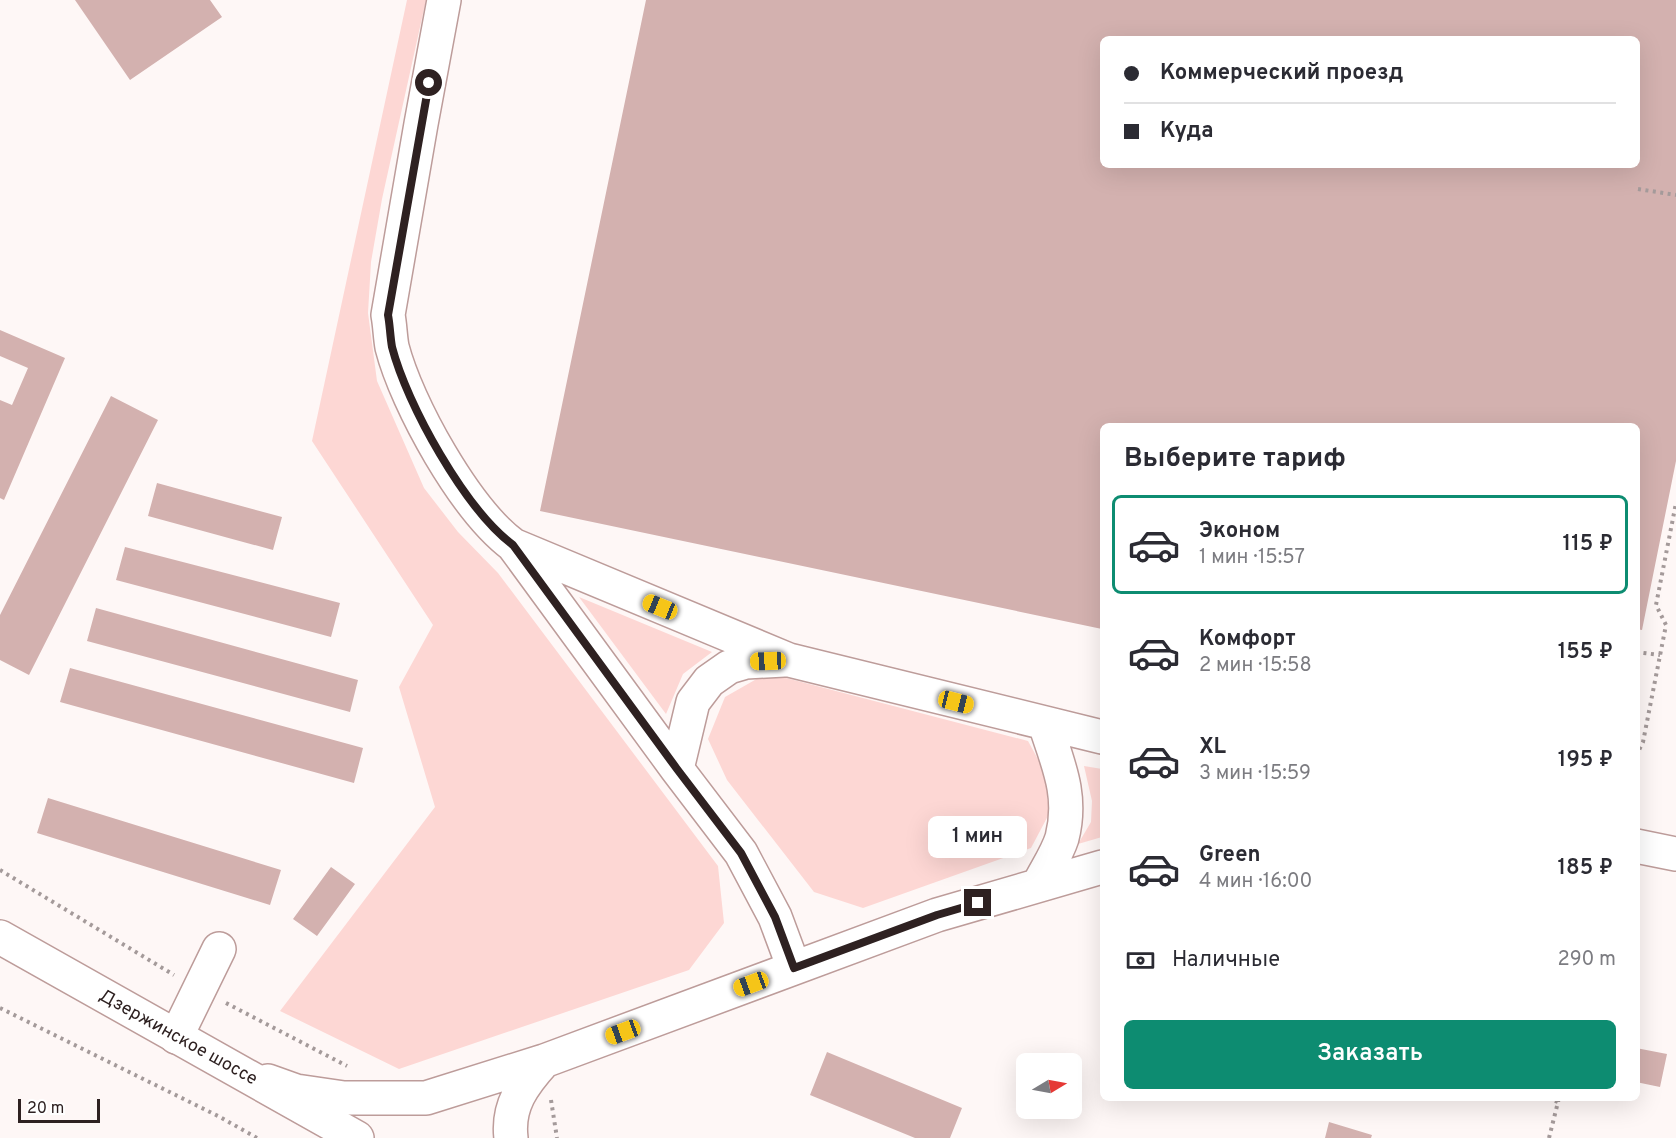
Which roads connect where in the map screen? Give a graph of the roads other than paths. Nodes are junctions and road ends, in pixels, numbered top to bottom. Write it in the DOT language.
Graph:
graph roads {
  1 [pos="444,0"];
  2 [pos="513,545"];
  3 [pos="789,660"];
  4 [pos="1045,724"];
  5 [pos="1100,737"];
  6 [pos="677,769"];
  7 [pos="1640,847"];
  8 [pos="1676,854"];
  9 [pos="1100,868"];
  10 [pos="1039,884"];
  11 [pos="0,937"];
  12 [pos="219,949"];
  13 [pos="794,968"];
  14 [pos="176,1037"];
  15 [pos="544,1061"];
  16 [pos="235,1070"];
  17 [pos="357,1138"];
  18 [pos="511,1138"];
  1 -- 2 [label="street"];
  2 -- 3 [label="street"];
  2 -- 6 [label="street"];
  3 -- 4 [label="street"];
  3 -- 6 [label="street"];
  4 -- 5 [label="street"];
  4 -- 10 [label="street"];
  6 -- 13 [label="street"];
  7 -- 8 [label="street"];
  9 -- 10 [label="street"];
  10 -- 13 [label="street"];
  11 -- 14 [label="street, Дзержинское шоссе"];
  12 -- 14 [label="street"];
  13 -- 15 [label="street"];
  14 -- 16 [label="street, Дзержинское шоссе"];
  15 -- 16 [label="street"];
  15 -- 18 [label="street"];
  16 -- 17 [label="street, Дзержинское шоссе"];
}
